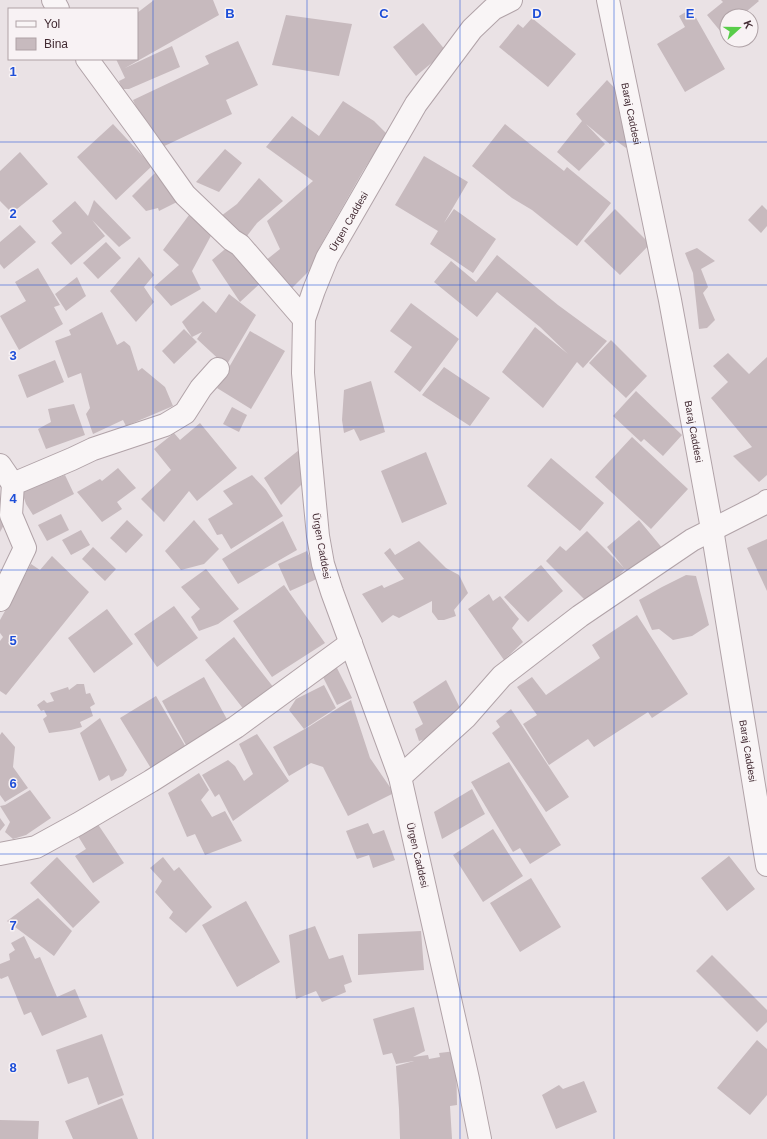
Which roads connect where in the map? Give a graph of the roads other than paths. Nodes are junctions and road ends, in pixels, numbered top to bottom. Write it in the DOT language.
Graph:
graph roads {
  1 [pos="511,0"];
  2 [pos="608,0"];
  3 [pos="88,60"];
  4 [pos="304,319"];
  5 [pos="218,369"];
  6 [pos="0,465"];
  7 [pos="13,484"];
  8 [pos="766,502"];
  9 [pos="712,529"];
  10 [pos="0,600"];
  11 [pos="351,643"];
  12 [pos="400,776"];
  13 [pos="0,854"];
  14 [pos="767,865"];
  15 [pos="480,1139"];
  1 -- 4 [label="street, Ürgen Caddesi"];
  2 -- 9 [label="street, Baraj Caddesi"];
  3 -- 4 [label="street"];
  4 -- 11 [label="street, Ürgen Caddesi"];
  5 -- 7 [label="street"];
  6 -- 7 [label="street"];
  7 -- 10 [label="street"];
  8 -- 9 [label="street"];
  9 -- 12 [label="street"];
  9 -- 14 [label="street, Baraj Caddesi"];
  11 -- 12 [label="street, Ürgen Caddesi"];
  11 -- 13 [label="street"];
  12 -- 15 [label="street, Ürgen Caddesi"];
}
